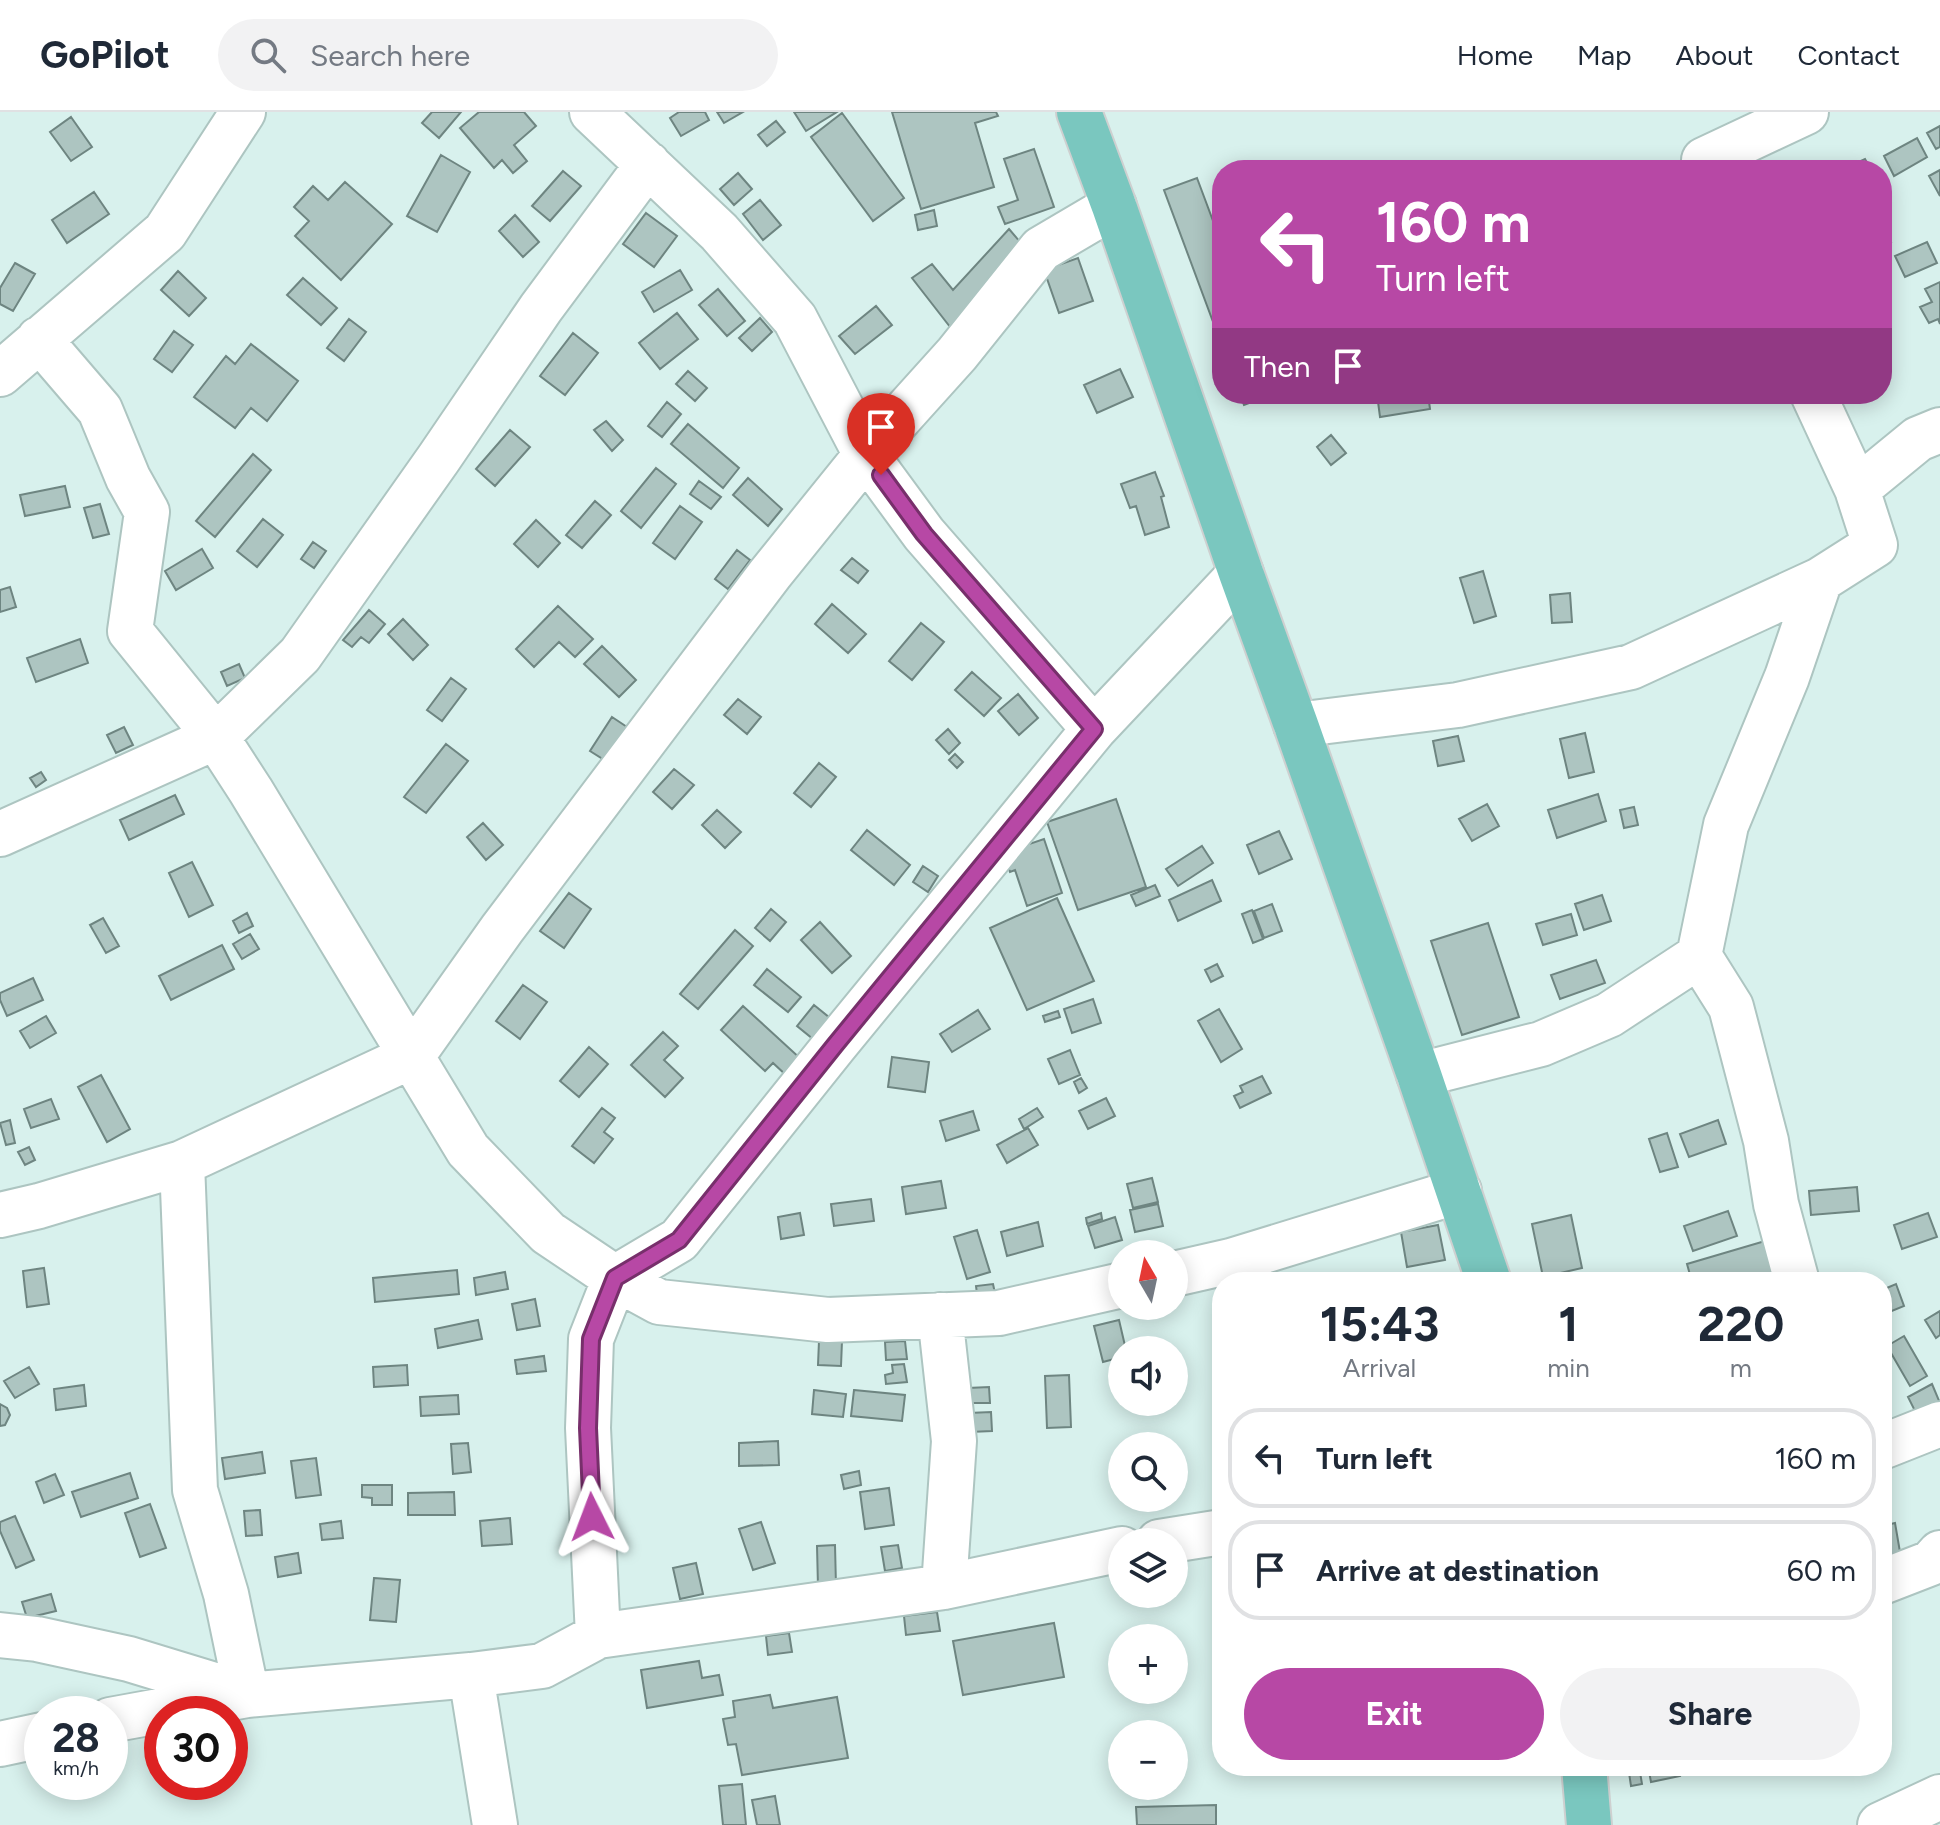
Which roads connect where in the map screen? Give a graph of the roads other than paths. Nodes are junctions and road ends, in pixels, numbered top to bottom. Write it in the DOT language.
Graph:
graph roads {
  1 [pos="243,112"];
  2 [pos="592,112"];
  3 [pos="1079,112"];
  4 [pos="1806,112"];
  5 [pos="1704,160"];
  6 [pos="648,164"];
  7 [pos="1114,206"];
  8 [pos="39,339"];
  9 [pos="0,374"];
  10 [pos="1818,404"];
  11 [pos="1940,430"];
  12 [pos="866,455"];
  13 [pos="1857,489"];
  14 [pos="1241,573"];
  15 [pos="1820,580"];
  16 [pos="1296,725"];
  17 [pos="1094,729"];
  18 [pos="216,737"];
  19 [pos="0,834"];
  20 [pos="1699,956"];
  21 [pos="412,1056"];
  22 [pos="1419,1075"];
  23 [pos="182,1163"];
  24 [pos="1459,1191"];
  25 [pos="0,1215"];
  26 [pos="1188,1271"];
  27 [pos="1486,1272"];
  28 [pos="1794,1272"];
  29 [pos="615,1278"];
  30 [pos="1108,1288"];
  31 [pos="940,1315"];
  32 [pos="1940,1424"];
  33 [pos="1892,1443"];
  34 [pos="1212,1534"];
  35 [pos="1188,1537"];
  36 [pos="1108,1552"];
  37 [pos="1940,1553"];
  38 [pos="1892,1578"];
  39 [pos="944,1587"];
  40 [pos="0,1635"];
  41 [pos="598,1636"];
  42 [pos="471,1675"];
  43 [pos="247,1695"];
  44 [pos="128,1717"];
  45 [pos="24,1739"];
  46 [pos="0,1744"];
  47 [pos="1585,1776"];
  48 [pos="1940,1797"];
  49 [pos="495,1825"];
  50 [pos="1589,1825"];
  51 [pos="1880,1825"];
  1 -- 8 [label="street"];
  2 -- 6 [label="street"];
  3 -- 7 [label="main road"];
  4 -- 5 [label="street"];
  6 -- 12 [label="street"];
  6 -- 18 [label="street"];
  7 -- 12 [label="street"];
  7 -- 14 [label="main road"];
  8 -- 9 [label="street"];
  8 -- 18 [label="street"];
  10 -- 13 [label="street"];
  11 -- 13 [label="street"];
  12 -- 17 [label="street"];
  12 -- 21 [label="street"];
  13 -- 15 [label="street"];
  14 -- 16 [label="main road"];
  14 -- 17 [label="street"];
  15 -- 16 [label="street"];
  15 -- 20 [label="street"];
  16 -- 22 [label="main road"];
  17 -- 29 [label="street"];
  18 -- 19 [label="street"];
  18 -- 21 [label="street"];
  20 -- 22 [label="street"];
  20 -- 28 [label="street"];
  21 -- 23 [label="street"];
  21 -- 29 [label="street"];
  22 -- 24 [label="main road"];
  23 -- 25 [label="street"];
  23 -- 43 [label="street"];
  24 -- 26 [label="street"];
  24 -- 27 [label="main road"];
  29 -- 31 [label="street"];
  29 -- 41 [label="street"];
  30 -- 31 [label="street"];
  31 -- 39 [label="street"];
  32 -- 33 [label="street"];
  34 -- 35 [label="street"];
  36 -- 39 [label="street"];
  37 -- 38 [label="street"];
  39 -- 41 [label="street"];
  40 -- 43 [label="street"];
  41 -- 42 [label="street"];
  42 -- 43 [label="street"];
  42 -- 49 [label="street"];
  43 -- 44 [label="street"];
  45 -- 46 [label="street"];
  47 -- 50 [label="main road"];
  48 -- 51 [label="street"];
}
